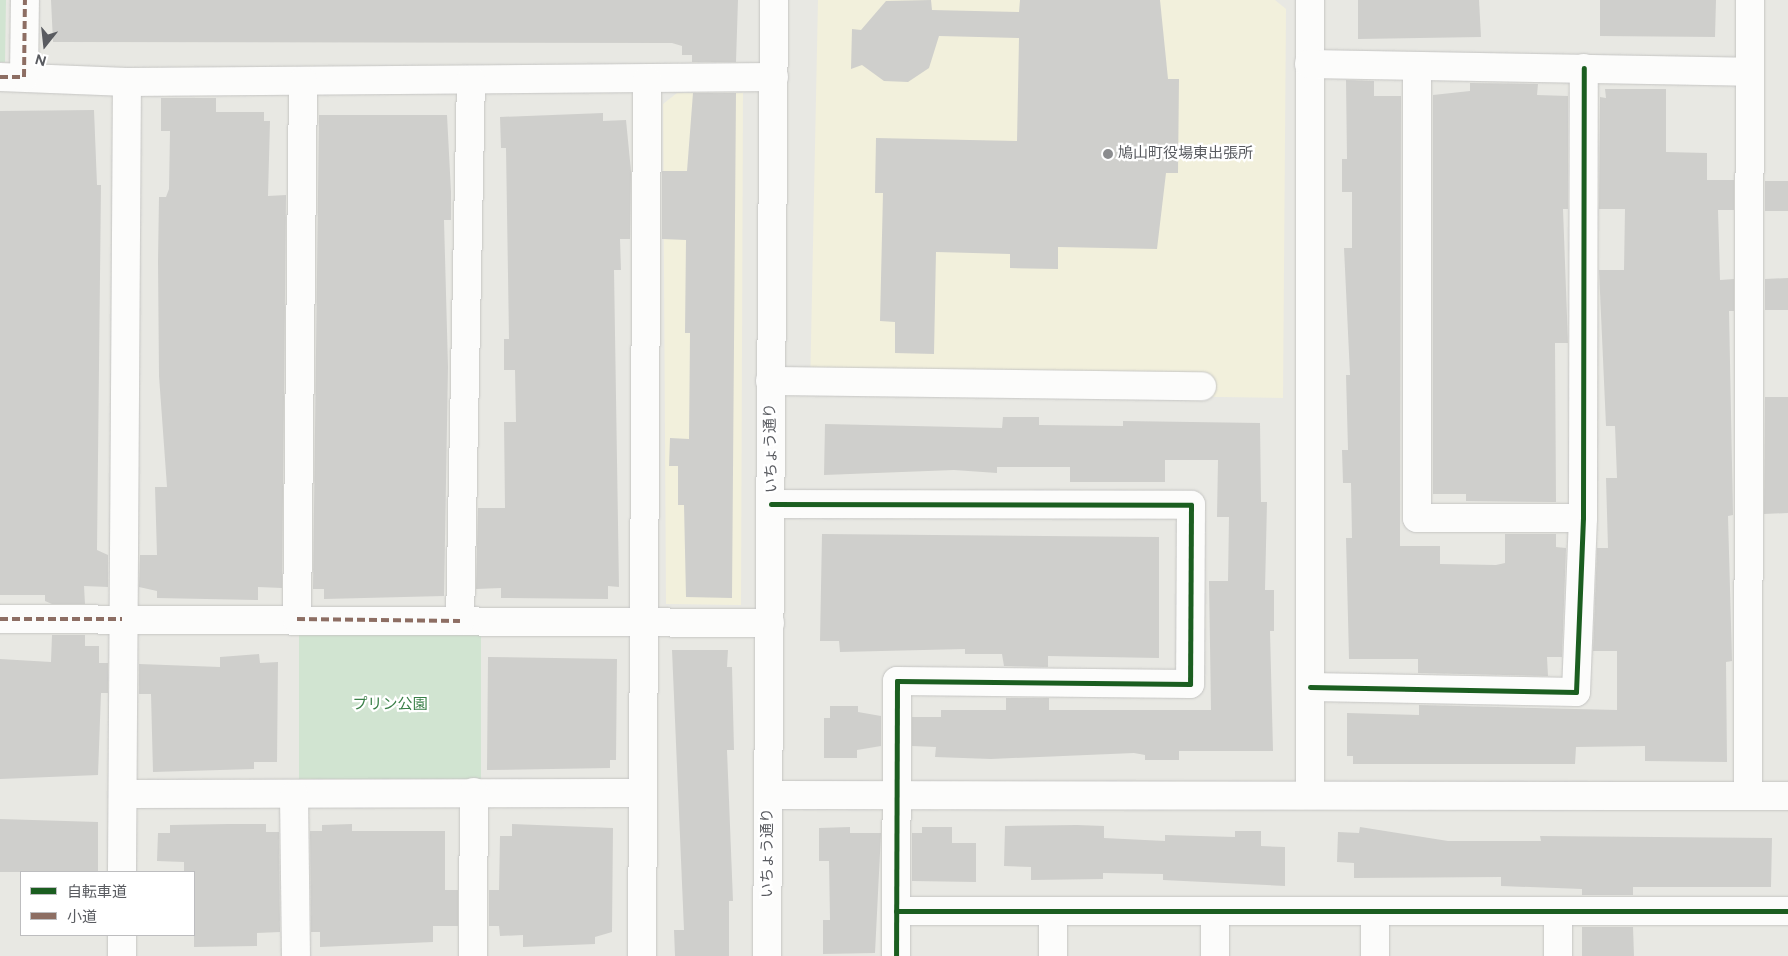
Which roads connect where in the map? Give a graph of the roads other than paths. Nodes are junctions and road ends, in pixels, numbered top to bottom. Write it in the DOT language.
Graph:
graph roads {
  1 [pos="24,0"];
  2 [pos="774,0"];
  3 [pos="1310,0"];
  4 [pos="1750,0"];
  5 [pos="1309,64"];
  6 [pos="1417,67"];
  7 [pos="1584,68"];
  8 [pos="1748,72"];
  9 [pos="12,77"];
  10 [pos="774,77"];
  11 [pos="471,80"];
  12 [pos="647,80"];
  13 [pos="303,81"];
  14 [pos="127,82"];
  15 [pos="770,381"];
  16 [pos="1202,386"];
  17 [pos="771,504"];
  18 [pos="1583,518"];
  19 [pos="122,618"];
  20 [pos="0,619"];
  21 [pos="297,619"];
  22 [pos="460,621"];
  23 [pos="642,622"];
  24 [pos="770,623"];
  25 [pos="1310,687"];
  26 [pos="474,792"];
  27 [pos="643,793"];
  28 [pos="122,794"];
  29 [pos="294,795"];
  30 [pos="769,795"];
  31 [pos="1310,795"];
  32 [pos="1748,795"];
  33 [pos="1788,796"];
  34 [pos="897,798"];
  35 [pos="122,871"];
  36 [pos="1375,910"];
  37 [pos="1788,910"];
  38 [pos="896,911"];
  39 [pos="1053,911"];
  40 [pos="1215,911"];
  41 [pos="1558,911"];
  42 [pos="122,936"];
  43 [pos="122,956"];
  44 [pos="296,956"];
  45 [pos="473,956"];
  46 [pos="642,956"];
  47 [pos="768,956"];
  48 [pos="896,956"];
  49 [pos="1053,956"];
  50 [pos="1215,956"];
  51 [pos="1375,956"];
  52 [pos="1558,956"];
  1 -- 9 [label="street"];
  2 -- 10 [label="street, いちょう通り"];
  3 -- 5 [label="street"];
  4 -- 8 [label="street"];
  5 -- 6 [label="street"];
  5 -- 25 [label="street"];
  6 -- 7 [label="street"];
  6 -- 18 [label="street"];
  7 -- 8 [label="street"];
  7 -- 18 [label="street"];
  8 -- 32 [label="street"];
  9 -- 14 [label="street"];
  10 -- 12 [label="street"];
  10 -- 15 [label="street, いちょう通り"];
  11 -- 12 [label="street"];
  11 -- 13 [label="street"];
  11 -- 22 [label="street"];
  12 -- 23 [label="street"];
  13 -- 14 [label="street"];
  13 -- 21 [label="street"];
  14 -- 19 [label="street"];
  15 -- 16 [label="street"];
  15 -- 17 [label="street, いちょう通り"];
  17 -- 24 [label="street, いちょう通り"];
  17 -- 34 [label="street"];
  18 -- 25 [label="street"];
  19 -- 20 [label="street"];
  19 -- 21 [label="street"];
  19 -- 28 [label="street"];
  21 -- 22 [label="street"];
  22 -- 23 [label="street"];
  23 -- 24 [label="street"];
  23 -- 27 [label="street"];
  24 -- 30 [label="street, いちょう通り"];
  25 -- 31 [label="street"];
  26 -- 27 [label="street"];
  26 -- 29 [label="street"];
  26 -- 45 [label="street"];
  27 -- 46 [label="street"];
  28 -- 29 [label="street"];
  28 -- 35 [label="street"];
  29 -- 44 [label="street"];
  30 -- 34 [label="street"];
  30 -- 47 [label="street, いちょう通り"];
  31 -- 32 [label="street"];
  31 -- 34 [label="street"];
  32 -- 33 [label="street"];
  34 -- 38 [label="street"];
  36 -- 40 [label="street"];
  36 -- 41 [label="street"];
  36 -- 51 [label="street"];
  37 -- 41 [label="street"];
  38 -- 39 [label="street"];
  38 -- 48 [label="street"];
  39 -- 40 [label="street"];
  39 -- 49 [label="street"];
  40 -- 50 [label="street"];
  41 -- 52 [label="street"];
  42 -- 43 [label="street"];
}
